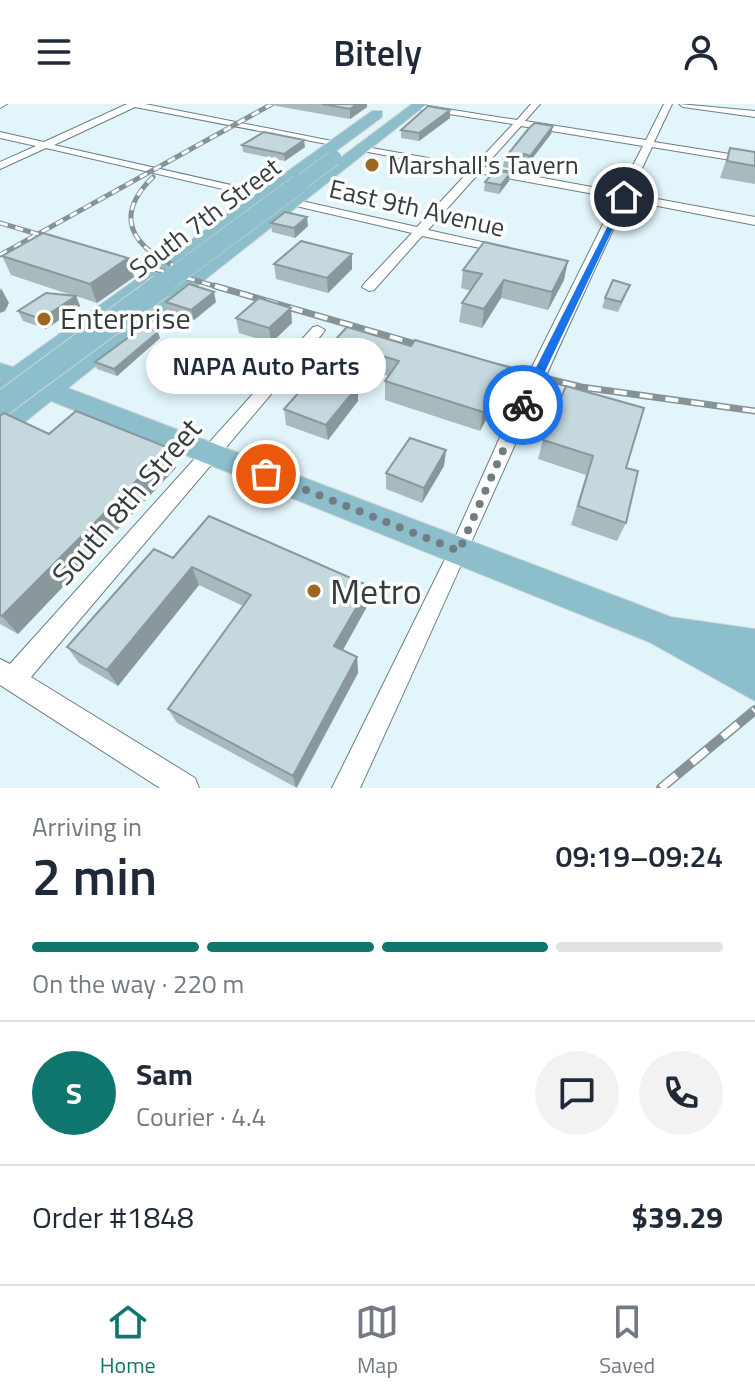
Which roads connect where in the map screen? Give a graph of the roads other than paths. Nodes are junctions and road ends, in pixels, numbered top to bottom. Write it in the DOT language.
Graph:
graph roads {
  1 [pos="133,104"];
  2 [pos="390,104"];
  3 [pos="536,104"];
  4 [pos="668,104"];
  5 [pos="683,104"];
  6 [pos="414,105"];
  7 [pos="755,114"];
  8 [pos="520,123"];
  9 [pos="0,135"];
  10 [pos="648,144"];
  11 [pos="44,145"];
  12 [pos="363,148"];
  13 [pos="335,150"];
  14 [pos="755,161"];
  15 [pos="0,166"];
  16 [pos="478,169"];
  17 [pos="264,196"];
  18 [pos="624,197"];
  19 [pos="292,202"];
  20 [pos="755,221"];
  21 [pos="418,231"];
  22 [pos="517,254"];
  23 [pos="369,287"];
  24 [pos="318,330"];
  25 [pos="19,382"];
  26 [pos="0,405"];
  27 [pos="0,427"];
  28 [pos="211,452"];
  29 [pos="459,551"];
  30 [pos="662,630"];
  31 [pos="755,646"];
  32 [pos="7,675"];
  33 [pos="755,682"];
  34 [pos="185,788"];
  35 [pos="346,788"];
  1 -- 11 [label="street"];
  1 -- 13 [label="street"];
  2 -- 13 [label="main road"];
  3 -- 8 [label="street"];
  4 -- 10 [label="street"];
  5 -- 7 [label="street"];
  6 -- 8 [label="street"];
  6 -- 12 [label="main road"];
  6 -- 13 [label="main road, South 7th Street"];
  8 -- 10 [label="street"];
  8 -- 16 [label="street"];
  9 -- 11 [label="street, East 9th Avenue"];
  10 -- 14 [label="street"];
  10 -- 18 [label="street"];
  11 -- 15 [label="street"];
  11 -- 17 [label="street, East 9th Avenue"];
  12 -- 16 [label="street"];
  12 -- 19 [label="main road"];
  13 -- 17 [label="main road"];
  13 -- 26 [label="main road, South 7th Street, bridge"];
  16 -- 18 [label="street"];
  16 -- 21 [label="street"];
  17 -- 19 [label="street, East 9th Avenue"];
  17 -- 25 [label="main road"];
  18 -- 20 [label="street"];
  18 -- 29 [label="street"];
  19 -- 21 [label="street, East 9th Avenue"];
  19 -- 25 [label="main road"];
  21 -- 22 [label="street, East 9th Avenue"];
  21 -- 23 [label="street"];
  24 -- 28 [label="street, South 8th Street"];
  25 -- 27 [label="main road"];
  25 -- 28 [label="main road"];
  28 -- 29 [label="main road"];
  28 -- 32 [label="street, South 8th Street"];
  29 -- 30 [label="main road"];
  29 -- 35 [label="street"];
  30 -- 31 [label="main road"];
  30 -- 33 [label="main road"];
  32 -- 34 [label="street"];
}
